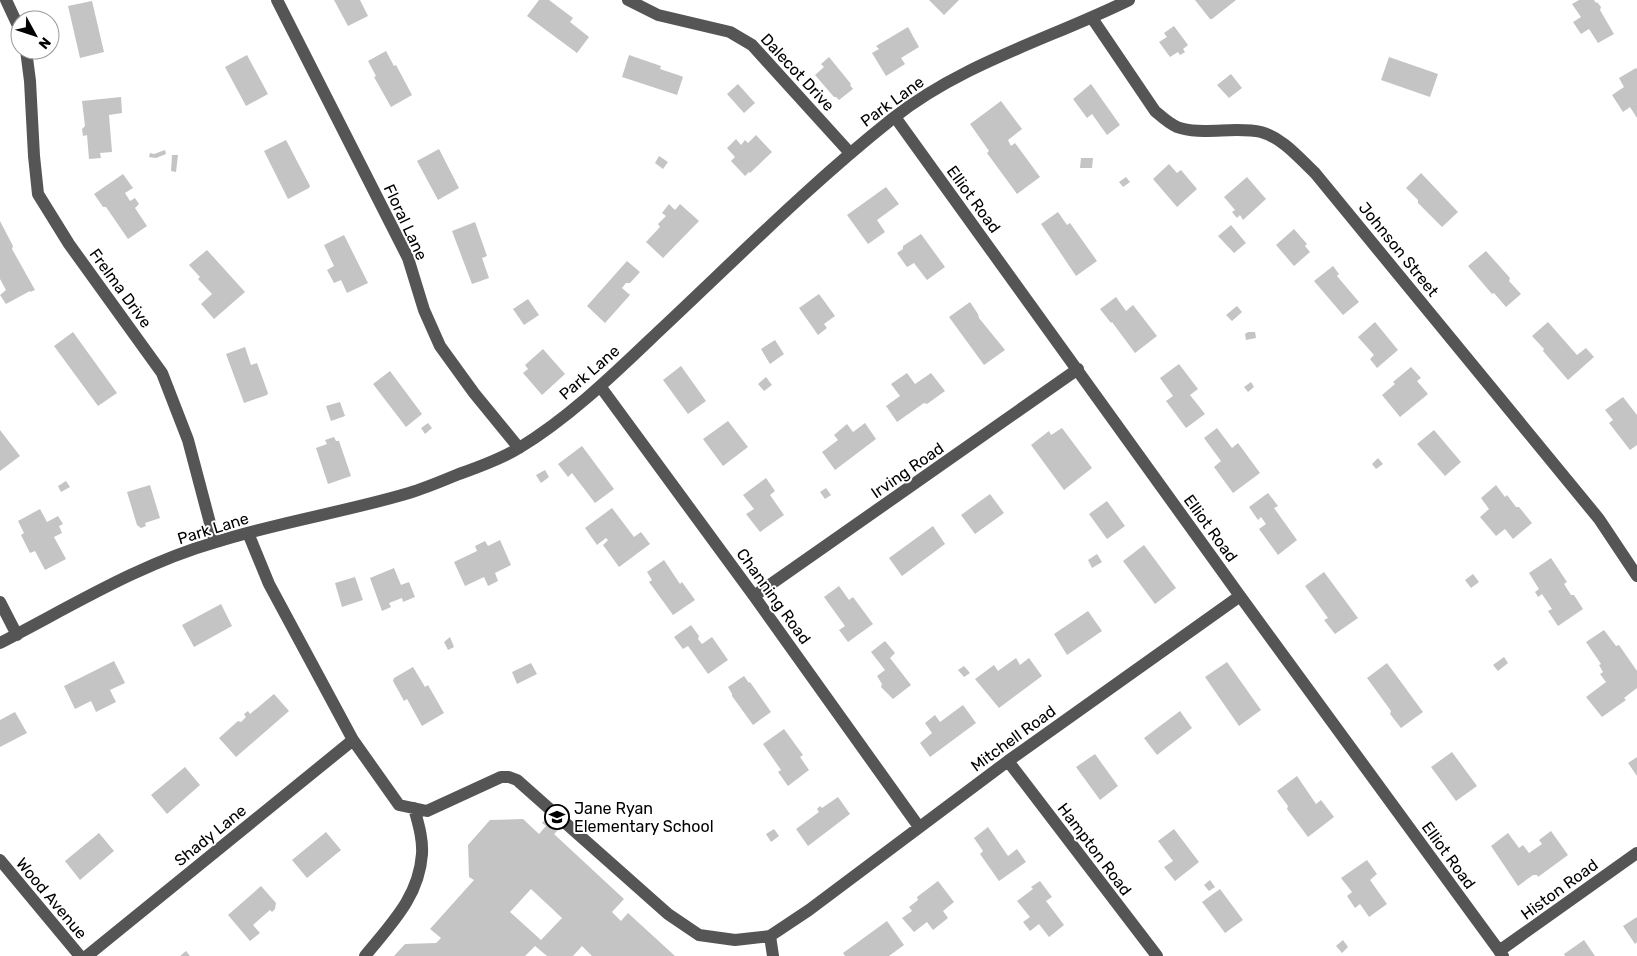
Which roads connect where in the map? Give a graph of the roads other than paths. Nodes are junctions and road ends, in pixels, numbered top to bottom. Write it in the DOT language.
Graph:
graph roads {
  1 [pos="277,0"];
  2 [pos="628,0"];
  3 [pos="1129,0"];
  4 [pos="1092,18"];
  5 [pos="27,60"];
  6 [pos="895,117"];
  7 [pos="850,153"];
  8 [pos="1078,369"];
  9 [pos="600,386"];
  10 [pos="519,448"];
  11 [pos="248,533"];
  12 [pos="215,542"];
  13 [pos="1637,576"];
  14 [pos="754,596"];
  15 [pos="1240,596"];
  16 [pos="0,602"];
  17 [pos="17,635"];
  18 [pos="0,643"];
  19 [pos="353,740"];
  20 [pos="1008,761"];
  21 [pos="414,808"];
  22 [pos="919,828"];
  23 [pos="1637,853"];
  24 [pos="0,860"];
  25 [pos="770,936"];
  26 [pos="1501,954"];
  27 [pos="80,956"];
  28 [pos="87,956"];
  29 [pos="365,956"];
  30 [pos="773,956"];
  31 [pos="1157,956"];
  1 -- 10 [label="street, Floral Lane"];
  2 -- 7 [label="street, Dalecot Drive"];
  3 -- 4 [label="street, Park Lane"];
  4 -- 6 [label="street, Park Lane"];
  4 -- 13 [label="street, Johnson Street"];
  5 -- 12 [label="street, Frelma Drive"];
  6 -- 7 [label="street, Park Lane"];
  6 -- 8 [label="street, Elliot Road"];
  7 -- 9 [label="street, Park Lane"];
  8 -- 14 [label="street, Irving Road"];
  8 -- 15 [label="street, Elliot Road"];
  9 -- 10 [label="street, Park Lane"];
  9 -- 14 [label="street, Channing Road"];
  10 -- 11 [label="street, Park Lane"];
  11 -- 12 [label="street, Park Lane"];
  11 -- 19 [label="street"];
  12 -- 17 [label="street, Park Lane"];
  14 -- 22 [label="street, Channing Road"];
  15 -- 20 [label="street, Mitchell Road"];
  15 -- 26 [label="street, Elliot Road"];
  16 -- 17 [label="street"];
  17 -- 18 [label="street, Park Lane"];
  19 -- 21 [label="street"];
  19 -- 28 [label="street, Shady Lane"];
  20 -- 22 [label="street, Mitchell Road"];
  20 -- 31 [label="street, Hampton Road"];
  21 -- 25 [label="street"];
  21 -- 29 [label="street"];
  22 -- 25 [label="street, Mitchell Road"];
  23 -- 26 [label="street, Histon Road"];
  24 -- 27 [label="street, Wood Avenue"];
  25 -- 30 [label="street"];
}
